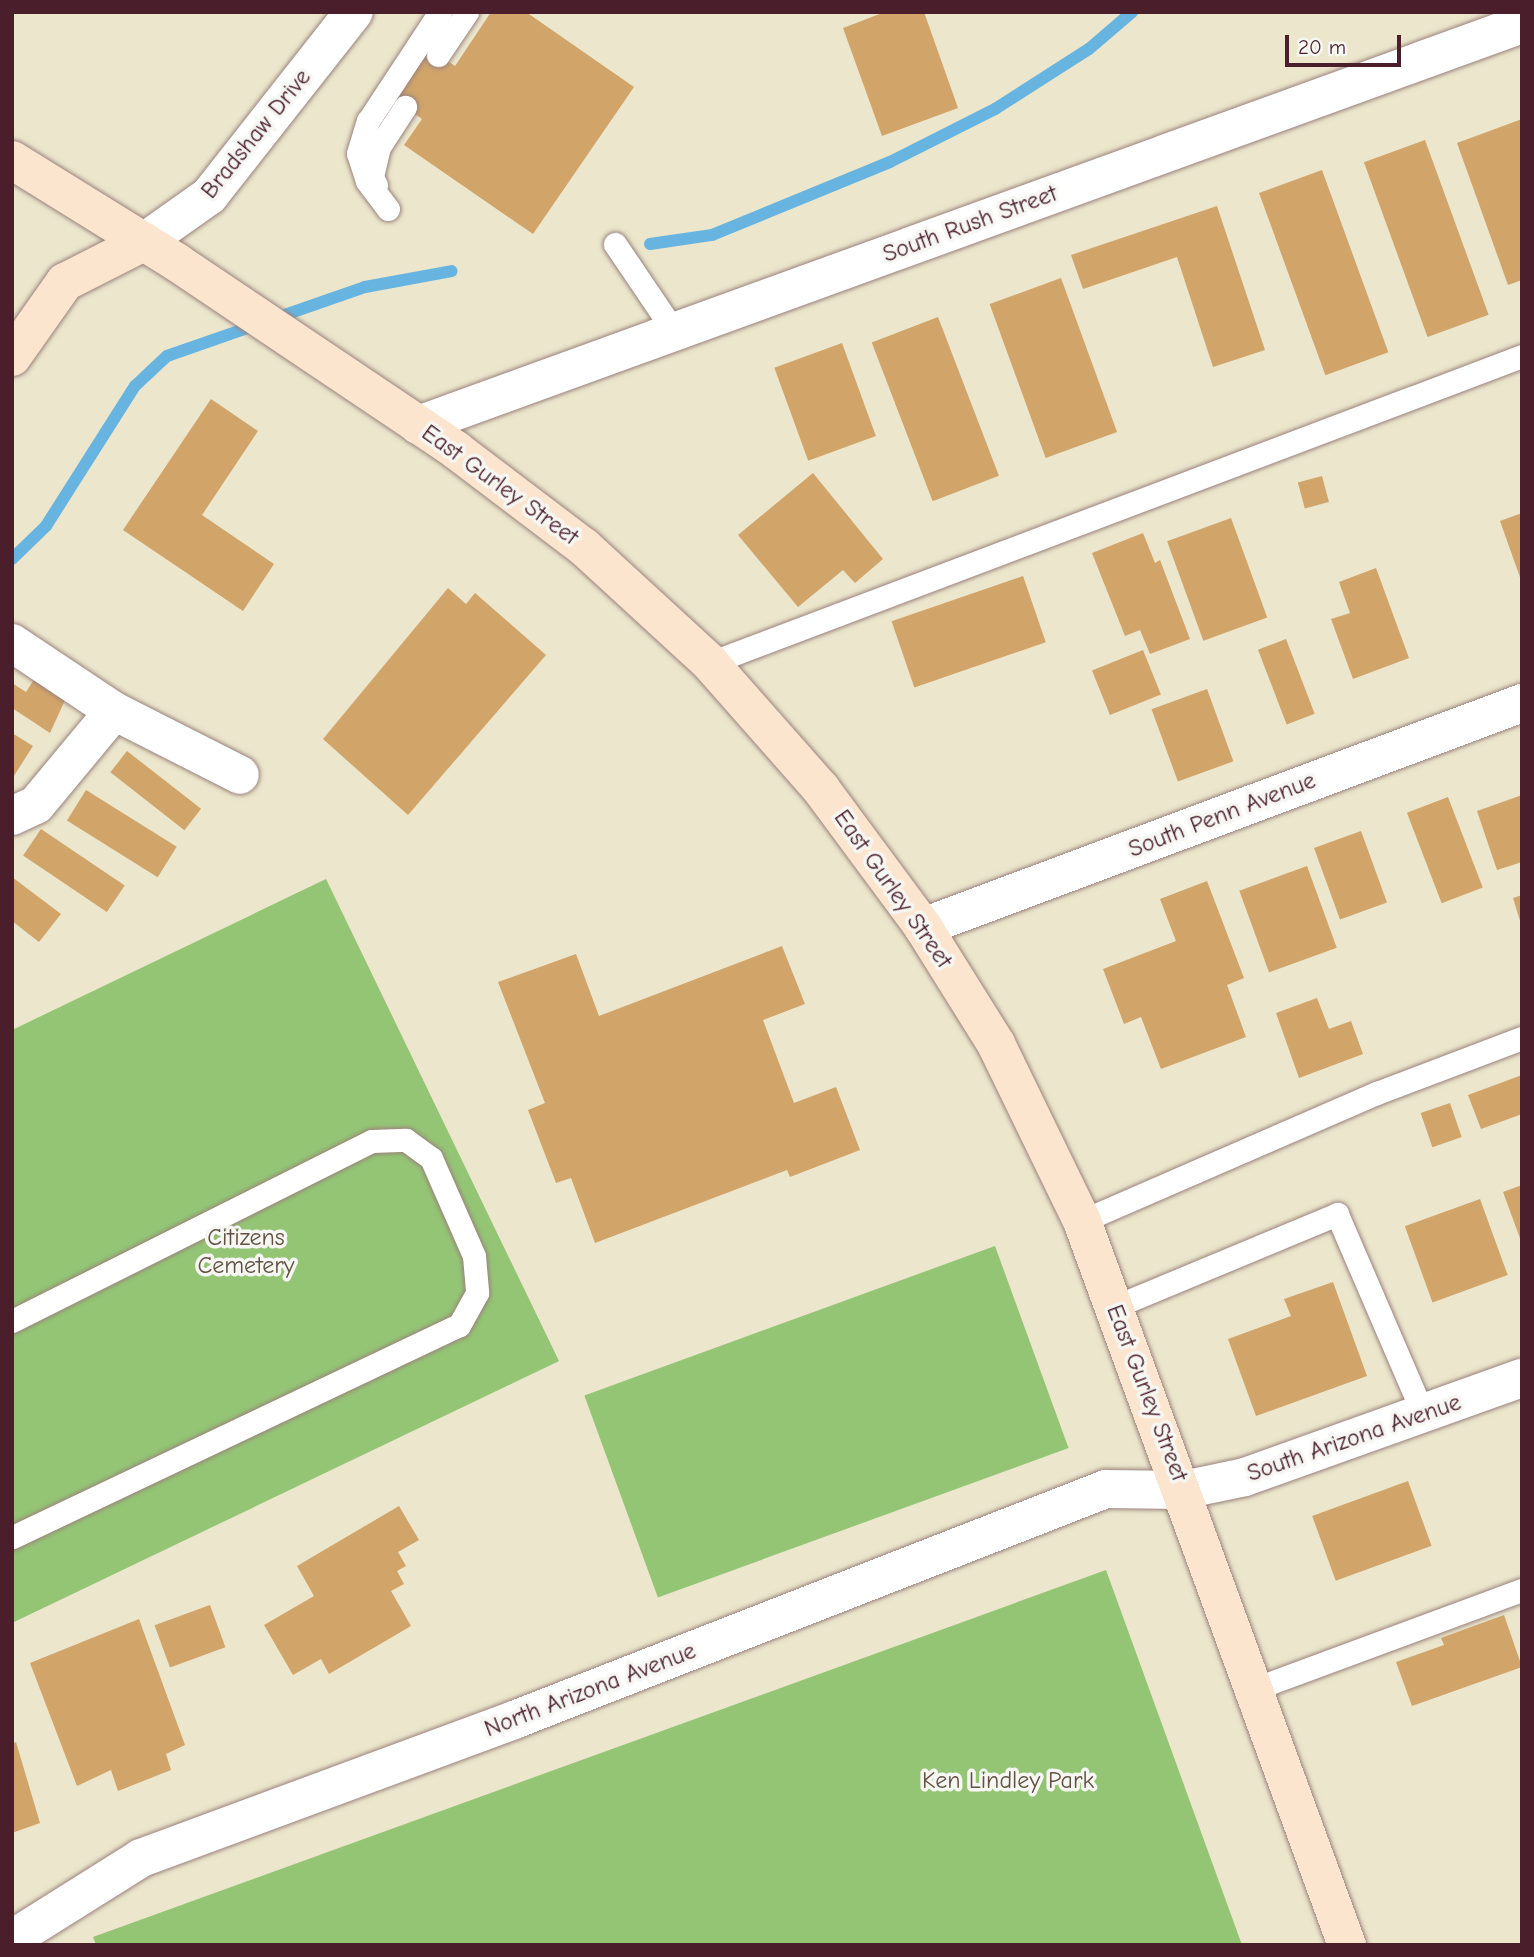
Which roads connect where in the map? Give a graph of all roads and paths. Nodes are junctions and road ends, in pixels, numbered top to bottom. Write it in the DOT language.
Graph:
graph roads {
  1 [pos="354,12"];
  2 [pos="440,12"];
  3 [pos="467,12"];
  4 [pos="1522,24"];
  5 [pos="438,55"];
  6 [pos="405,107"];
  7 [pos="12,160"];
  8 [pos="144,242"];
  9 [pos="615,244"];
  10 [pos="674,331"];
  11 [pos="15,347"];
  12 [pos="1522,356"];
  13 [pos="418,425"];
  14 [pos="12,643"];
  15 [pos="710,663"];
  16 [pos="1522,703"];
  17 [pos="114,711"];
  18 [pos="240,775"];
  19 [pos="12,816"];
  20 [pos="923,927"];
  21 [pos="1522,1038"];
  22 [pos="1082,1221"];
  23 [pos="1114,1307"];
  24 [pos="12,1321"];
  25 [pos="1522,1378"];
  26 [pos="1423,1413"];
  27 [pos="1183,1489"];
  28 [pos="12,1536"];
  29 [pos="1522,1590"];
  30 [pos="1254,1689"];
  31 [pos="23,1939"];
  32 [pos="1347,1945"];
  1 -- 8 [label="street, Bradshaw Drive"];
  2 -- 6 [label="lane"];
  3 -- 5 [label="lane"];
  4 -- 10 [label="street, South Rush Street"];
  7 -- 8 [label="main road, East Gurley Street"];
  8 -- 11 [label="main road"];
  8 -- 13 [label="main road, East Gurley Street"];
  9 -- 10 [label="lane"];
  10 -- 13 [label="street, South Rush Street"];
  12 -- 15 [label="lane"];
  13 -- 15 [label="main road, East Gurley Street"];
  14 -- 17 [label="street"];
  15 -- 20 [label="main road, East Gurley Street"];
  16 -- 20 [label="street, South Penn Avenue"];
  17 -- 18 [label="street"];
  17 -- 19 [label="street"];
  20 -- 22 [label="main road, East Gurley Street"];
  21 -- 22 [label="lane"];
  22 -- 23 [label="main road, East Gurley Street"];
  23 -- 26 [label="lane"];
  23 -- 27 [label="main road, East Gurley Street"];
  24 -- 28 [label="lane"];
  25 -- 26 [label="street, South Arizona Avenue"];
  26 -- 27 [label="street, South Arizona Avenue"];
  27 -- 30 [label="main road, East Gurley Street"];
  27 -- 31 [label="street, North Arizona Avenue"];
  29 -- 30 [label="lane"];
  30 -- 32 [label="main road, East Gurley Street"];
}
